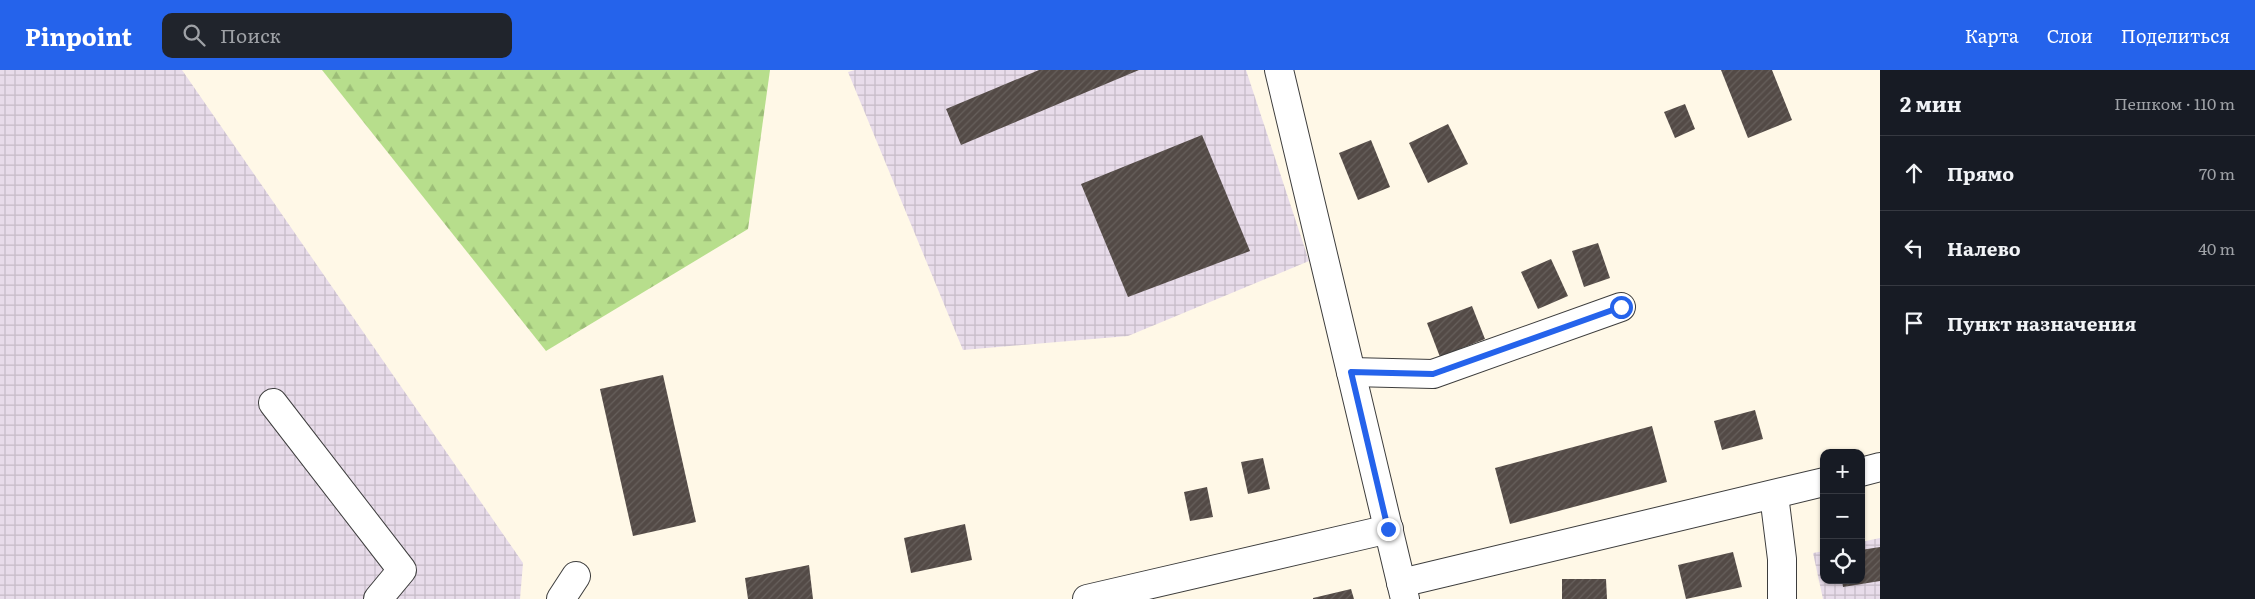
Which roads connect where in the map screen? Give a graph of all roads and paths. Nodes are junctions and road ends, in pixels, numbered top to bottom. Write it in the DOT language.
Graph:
graph roads {
  1 [pos="1279,70"];
  2 [pos="1621,307"];
  3 [pos="1351,372"];
  4 [pos="273,403"];
  5 [pos="1880,467"];
  6 [pos="1865,471"];
  7 [pos="1820,483"];
  8 [pos="1774,495"];
  9 [pos="1388,529"];
  10 [pos="576,576"];
  11 [pos="1403,591"];
  12 [pos="378,599"];
  13 [pos="562,599"];
  14 [pos="1087,599"];
  15 [pos="1782,599"];
  1 -- 3 [label="street"];
  2 -- 3 [label="street"];
  3 -- 9 [label="street"];
  4 -- 12 [label="street"];
  5 -- 6 [label="street"];
  7 -- 8 [label="street"];
  8 -- 11 [label="street"];
  8 -- 15 [label="street"];
  9 -- 11 [label="street"];
  9 -- 14 [label="street"];
  10 -- 13 [label="street"];
}
